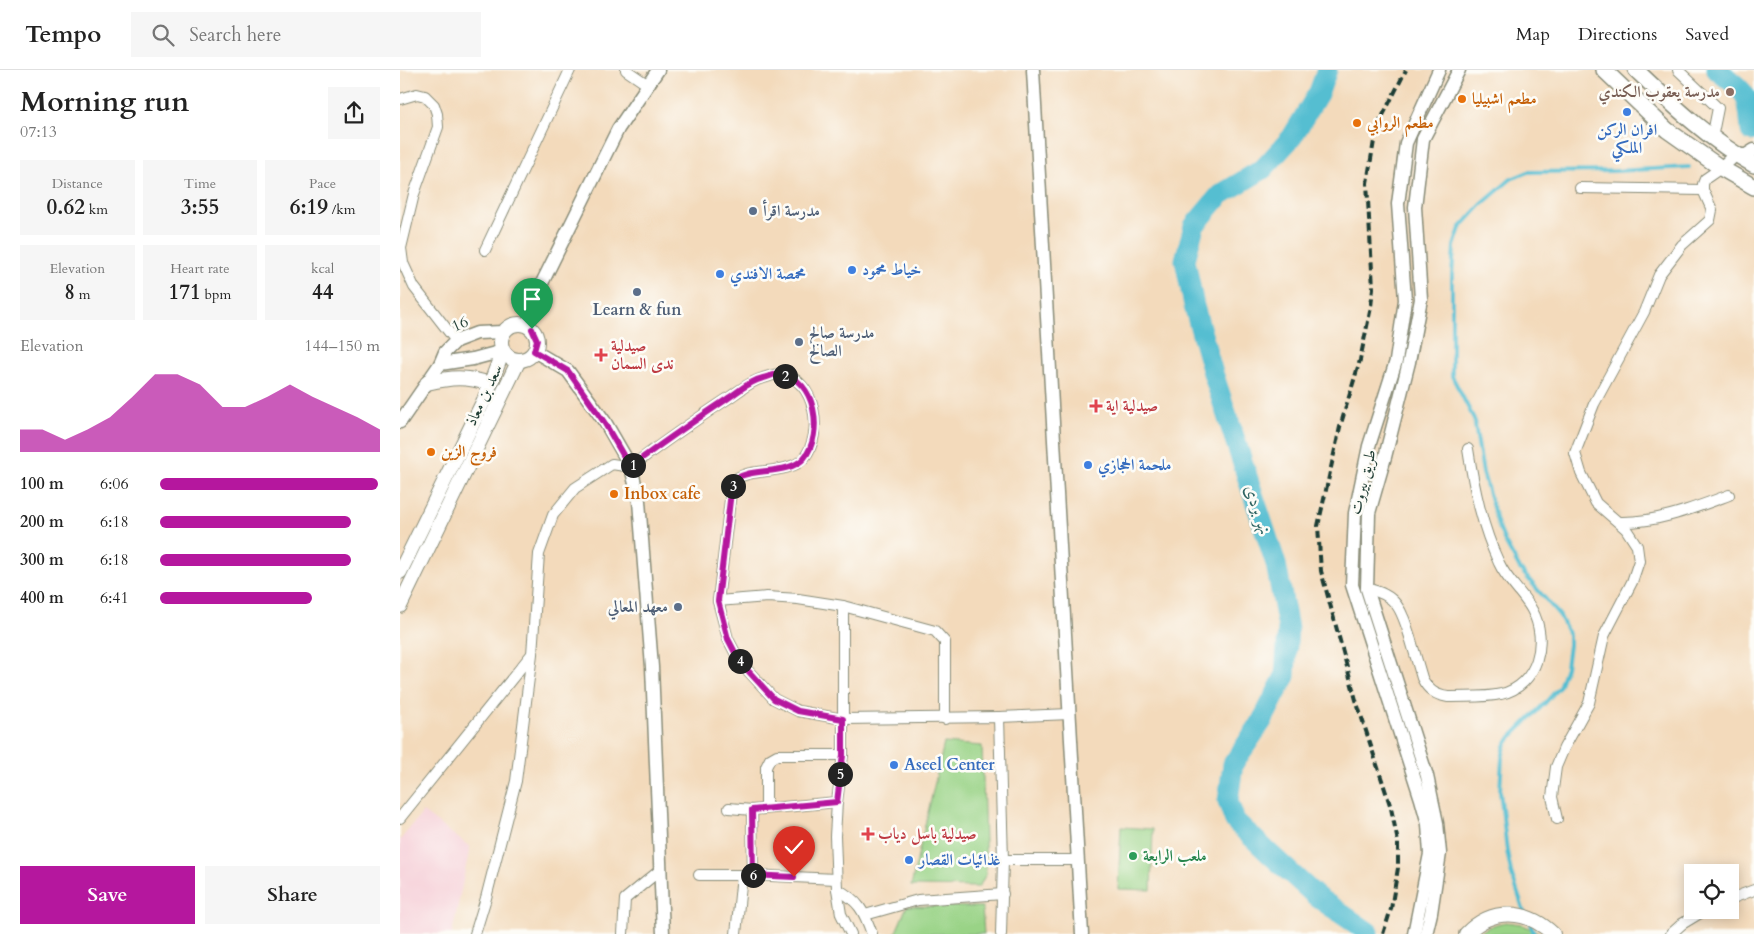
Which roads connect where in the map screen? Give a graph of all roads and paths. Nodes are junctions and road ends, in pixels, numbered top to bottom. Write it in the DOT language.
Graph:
graph roads {
  1 [pos="570,70"];
  2 [pos="626,70"];
  3 [pos="658,70"];
  4 [pos="1034,70"];
  5 [pos="1439,70"];
  6 [pos="1459,70"];
  7 [pos="1604,70"];
  8 [pos="1636,70"];
  9 [pos="1678,70"];
  10 [pos="648,85"];
  11 [pos="400,99"];
  12 [pos="1712,138"];
  13 [pos="1754,150"];
  14 [pos="1735,154"];
  15 [pos="1754,165"];
  16 [pos="1721,168"];
  17 [pos="1754,187"];
  18 [pos="1580,188"];
  19 [pos="1703,190"];
  20 [pos="485,250"];
  21 [pos="528,326"];
  22 [pos="503,332"];
  23 [pos="456,341"];
  24 [pos="503,350"];
  25 [pos="534,351"];
  26 [pos="519,360"];
  27 [pos="440,364"];
  28 [pos="427,383"];
  29 [pos="490,384"];
  30 [pos="400,422"];
  31 [pos="1468,449"];
  32 [pos="630,467"];
  33 [pos="1729,495"];
  34 [pos="1619,522"];
  35 [pos="400,572"];
  36 [pos="1367,589"];
  37 [pos="718,601"];
  38 [pos="400,606"];
  39 [pos="843,606"];
  40 [pos="532,654"];
  41 [pos="1070,714"];
  42 [pos="998,717"];
  43 [pos="843,719"];
  44 [pos="944,719"];
  45 [pos="843,755"];
  46 [pos="837,802"];
  47 [pos="729,808"];
  48 [pos="766,808"];
  49 [pos="752,810"];
  50 [pos="400,818"];
  51 [pos="1557,819"];
  52 [pos="1003,860"];
  53 [pos="1078,860"];
  54 [pos="659,871"];
  55 [pos="699,875"];
  56 [pos="748,875"];
  57 [pos="837,884"];
  58 [pos="1754,890"];
  59 [pos="1003,894"];
  60 [pos="1739,896"];
  61 [pos="661,903"];
  62 [pos="866,915"];
  63 [pos="1690,919"];
  64 [pos="1550,931"];
  65 [pos="475,934"];
  66 [pos="623,934"];
  67 [pos="656,934"];
  68 [pos="663,934"];
  69 [pos="736,934"];
  70 [pos="851,934"];
  71 [pos="872,934"];
  72 [pos="1002,934"];
  73 [pos="1082,934"];
  74 [pos="1414,934"];
  75 [pos="1426,934"];
  76 [pos="1466,934"];
  77 [pos="1671,934"];
  1 -- 20 [label="street"];
  2 -- 10 [label="street"];
  3 -- 10 [label="street"];
  4 -- 41 [label="street"];
  5 -- 74 [label="street"];
  6 -- 36 [label="street, طريق بيروت"];
  7 -- 16 [label="main road"];
  8 -- 12 [label="main road"];
  9 -- 12 [label="street"];
  10 -- 21 [label="street"];
  11 -- 23 [label="street"];
  12 -- 14 [label="main road"];
  13 -- 14 [label="street"];
  14 -- 15 [label="main road"];
  14 -- 16 [label="street"];
  16 -- 17 [label="main road"];
  16 -- 19 [label="street"];
  18 -- 19 [label="street"];
  19 -- 34 [label="street"];
  21 -- 22 [label="main road"];
  21 -- 25 [label="main road"];
  22 -- 23 [label="street, 16"];
  22 -- 24 [label="main road"];
  23 -- 27 [label="street, 16"];
  24 -- 26 [label="main road"];
  24 -- 27 [label="street, 16"];
  24 -- 29 [label="main road, سعد بن معاذ"];
  25 -- 26 [label="main road"];
  25 -- 32 [label="street"];
  26 -- 38 [label="main road, سعد بن معاذ"];
  27 -- 28 [label="street, 16"];
  28 -- 29 [label="main road"];
  28 -- 30 [label="street, 16"];
  29 -- 35 [label="main road, سعد بن معاذ"];
  31 -- 36 [label="street"];
  32 -- 37 [label="street"];
  32 -- 40 [label="street"];
  32 -- 54 [label="street"];
  33 -- 34 [label="street"];
  34 -- 51 [label="street"];
  36 -- 75 [label="street, طريق بيروت"];
  37 -- 39 [label="street"];
  37 -- 43 [label="street"];
  39 -- 43 [label="street"];
  39 -- 44 [label="street"];
  40 -- 50 [label="street"];
  40 -- 65 [label="street"];
  41 -- 42 [label="street"];
  41 -- 53 [label="street"];
  42 -- 44 [label="street"];
  42 -- 52 [label="street"];
  43 -- 44 [label="street"];
  43 -- 45 [label="street"];
  45 -- 46 [label="street"];
  45 -- 48 [label="street"];
  46 -- 48 [label="street"];
  46 -- 57 [label="street"];
  47 -- 49 [label="street"];
  48 -- 49 [label="street"];
  49 -- 56 [label="street"];
  52 -- 53 [label="street"];
  52 -- 59 [label="street"];
  53 -- 73 [label="street"];
  54 -- 61 [label="street"];
  54 -- 66 [label="street"];
  55 -- 56 [label="street"];
  56 -- 57 [label="street"];
  56 -- 69 [label="street"];
  57 -- 62 [label="street"];
  57 -- 70 [label="street"];
  58 -- 60 [label="street"];
  59 -- 62 [label="street"];
  59 -- 72 [label="street"];
  61 -- 67 [label="street"];
  61 -- 68 [label="street"];
  62 -- 71 [label="street"];
  63 -- 77 [label="street"];
  64 -- 76 [label="main road"];
}
